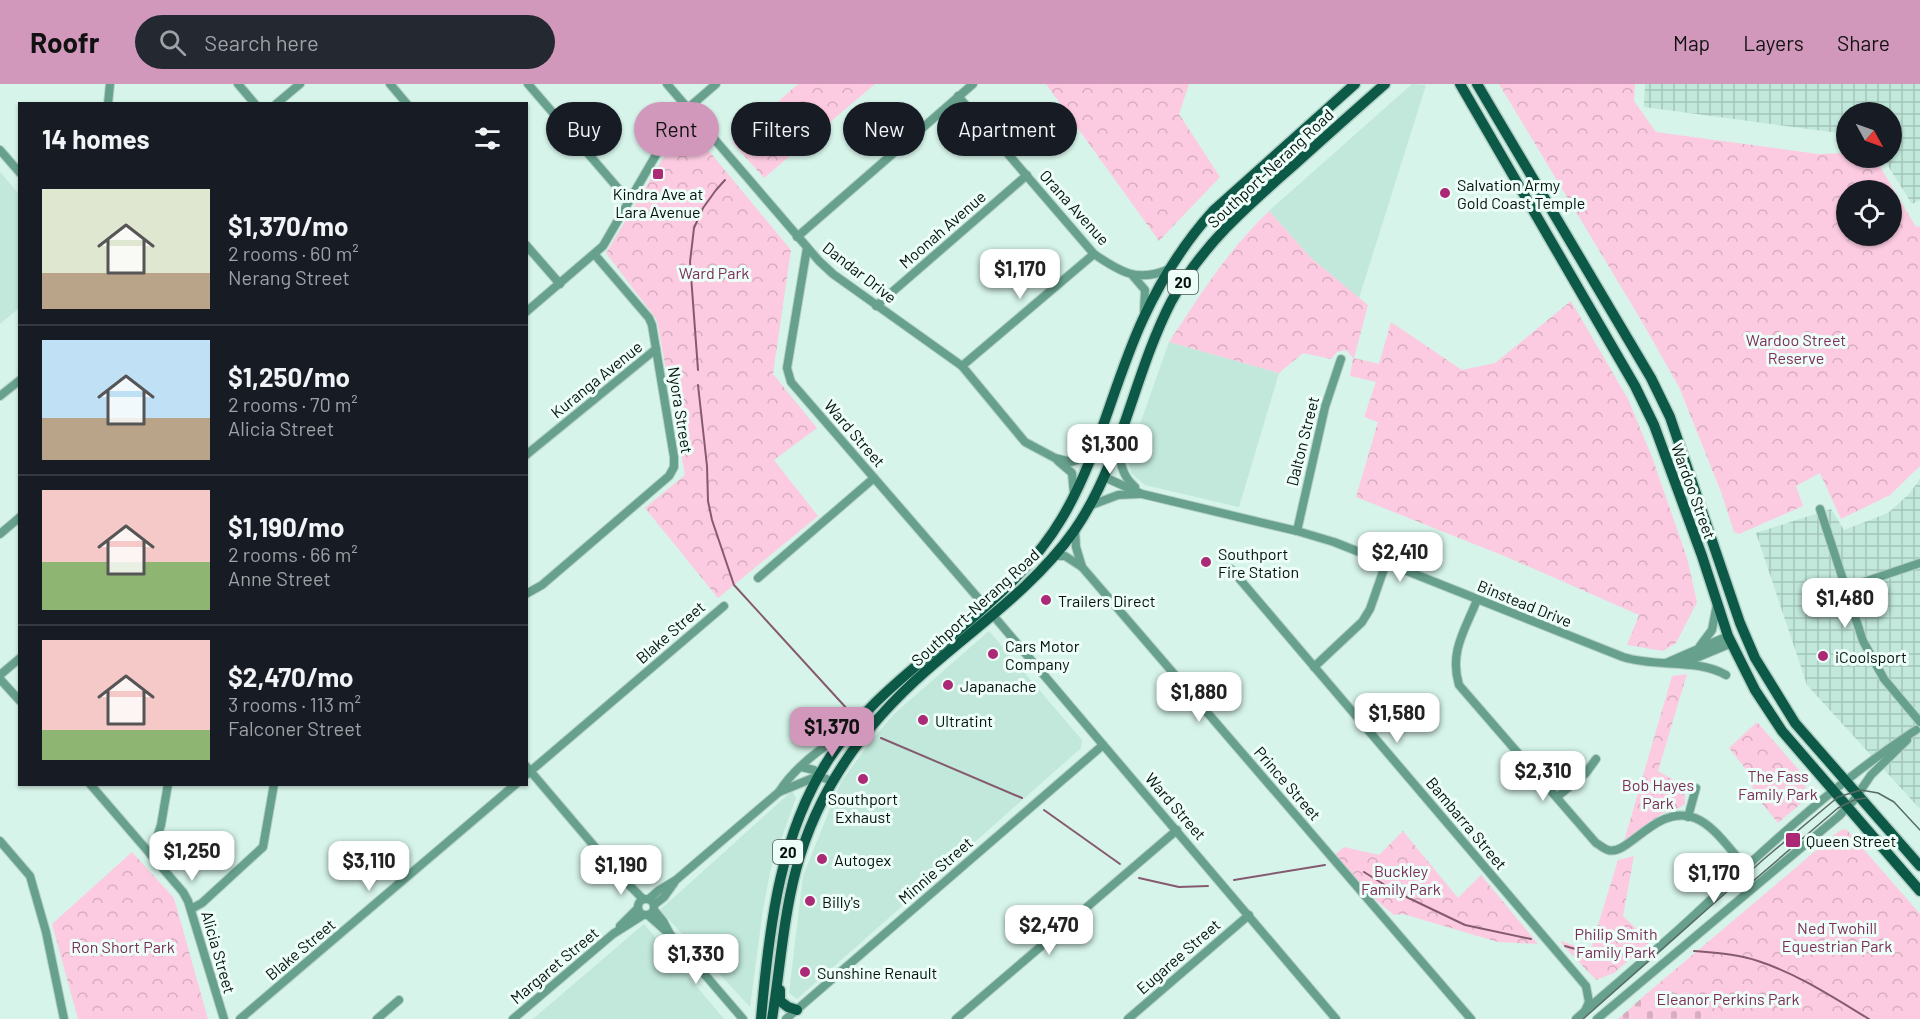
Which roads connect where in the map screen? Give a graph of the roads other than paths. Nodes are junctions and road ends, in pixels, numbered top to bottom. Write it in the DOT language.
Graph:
graph roads {
  1 [pos="111,84"];
  2 [pos="238,84"];
  3 [pos="300,84"];
  4 [pos="390,84"];
  5 [pos="528,84"];
  6 [pos="667,84"];
  7 [pos="716,84"];
  8 [pos="973,84"];
  9 [pos="1355,84"];
  10 [pos="1384,84"];
  11 [pos="1460,84"];
  12 [pos="1477,84"];
  13 [pos="958,96"];
  14 [pos="108,102"];
  15 [pos="253,102"];
  16 [pos="278,102"];
  17 [pos="405,102"];
  18 [pos="682,102"];
  19 [pos="693,102"];
  20 [pos="719,146"];
  21 [pos="0,150"];
  22 [pos="656,156"];
  23 [pos="18,171"];
  24 [pos="1027,175"];
  25 [pos="629,201"];
  26 [pos="797,237"];
  27 [pos="528,247"];
  28 [pos="807,248"];
  29 [pos="1094,254"];
  30 [pos="595,255"];
  31 [pos="1170,269"];
  32 [pos="1130,274"];
  33 [pos="560,284"];
  34 [pos="876,306"];
  35 [pos="528,310"];
  36 [pos="1142,320"];
  37 [pos="656,350"];
  38 [pos="1341,358"];
  39 [pos="962,366"];
  40 [pos="18,382"];
  41 [pos="0,396"];
  42 [pos="1119,438"];
  43 [pos="1096,447"];
  44 [pos="528,453"];
  45 [pos="1055,458"];
  46 [pos="1104,477"];
  47 [pos="874,478"];
  48 [pos="1076,494"];
  49 [pos="1142,494"];
  50 [pos="1089,506"];
  51 [pos="1820,509"];
  52 [pos="18,519"];
  53 [pos="1075,529"];
  54 [pos="1297,531"];
  55 [pos="0,534"];
  56 [pos="1053,556"];
  57 [pos="1920,562"];
  58 [pos="1386,563"];
  59 [pos="1082,567"];
  60 [pos="1231,569"];
  61 [pos="758,578"];
  62 [pos="1846,588"];
  63 [pos="528,593"];
  64 [pos="1477,600"];
  65 [pos="1717,604"];
  66 [pos="724,606"];
  67 [pos="989,610"];
  68 [pos="1744,633"];
  69 [pos="1730,639"];
  70 [pos="1685,655"];
  71 [pos="18,660"];
  72 [pos="1657,663"];
  73 [pos="1675,665"];
  74 [pos="1314,667"];
  75 [pos="1726,675"];
  76 [pos="0,677"];
  77 [pos="18,699"];
  78 [pos="1919,726"];
  79 [pos="849,730"];
  80 [pos="1103,745"];
  81 [pos="1596,759"];
  82 [pos="801,767"];
  83 [pos="528,771"];
  84 [pos="818,776"];
  85 [pos="832,781"];
  86 [pos="1846,781"];
  87 [pos="92,786"];
  88 [pos="168,786"];
  89 [pos="274,786"];
  90 [pos="514,786"];
  91 [pos="1696,788"];
  92 [pos="1833,791"];
  93 [pos="779,792"];
  94 [pos="1858,795"];
  95 [pos="1557,797"];
  96 [pos="1848,807"];
  97 [pos="1688,817"];
  98 [pos="1177,830"];
  99 [pos="0,841"];
  100 [pos="151,855"];
  101 [pos="1745,866"];
  102 [pos="1920,866"];
  103 [pos="1920,891"];
  104 [pos="646,907"];
  105 [pos="190,909"];
  106 [pos="1249,915"];
  107 [pos="779,972"];
  108 [pos="1586,986"];
  109 [pos="1610,990"];
  110 [pos="399,1000"];
  111 [pos="796,1010"];
  112 [pos="1586,1011"];
  113 [pos="64,1019"];
  114 [pos="224,1019"];
  115 [pos="240,1019"];
  116 [pos="377,1019"];
  117 [pos="513,1019"];
  118 [pos="743,1019"];
  119 [pos="761,1019"];
  120 [pos="772,1019"];
  121 [pos="786,1019"];
  122 [pos="956,1019"];
  123 [pos="1128,1019"];
  124 [pos="1336,1019"];
  125 [pos="1471,1019"];
  126 [pos="1576,1019"];
  127 [pos="1597,1019"];
  1 -- 14 [label="street"];
  2 -- 15 [label="street"];
  3 -- 16 [label="street"];
  4 -- 17 [label="street"];
  5 -- 25 [label="street"];
  6 -- 18 [label="street, Dandar Drive"];
  7 -- 19 [label="street"];
  8 -- 13 [label="street"];
  9 -- 31 [label="main road, Southport-Nerang Road / 20"];
  10 -- 42 [label="main road, Southport-Nerang Road / 20"];
  11 -- 65 [label="main road, Wardoo Street"];
  12 -- 68 [label="main road, Wardoo Street"];
  13 -- 24 [label="street, Orana Avenue"];
  13 -- 26 [label="street"];
  20 -- 26 [label="street, Dandar Drive"];
  21 -- 23 [label="street"];
  22 -- 25 [label="street"];
  24 -- 29 [label="street, Orana Avenue"];
  24 -- 34 [label="street, Moonah Avenue"];
  25 -- 30 [label="street"];
  26 -- 28 [label="street, Dandar Drive"];
  27 -- 33 [label="street"];
  28 -- 34 [label="street, Dandar Drive"];
  28 -- 47 [label="street, Ward Street"];
  29 -- 32 [label="street, Orana Avenue"];
  29 -- 39 [label="street"];
  30 -- 33 [label="street"];
  30 -- 37 [label="street, Nyora Street"];
  31 -- 32 [label="street, Orana Avenue"];
  31 -- 36 [label="main road, Southport-Nerang Road / 20"];
  32 -- 36 [label="street"];
  33 -- 35 [label="street"];
  34 -- 39 [label="street, Dandar Drive"];
  36 -- 43 [label="main road, Southport-Nerang Road / 20"];
  37 -- 44 [label="street, Kuranga Avenue"];
  37 -- 63 [label="street, Nyora Street"];
  38 -- 54 [label="street, Dalton Street"];
  39 -- 45 [label="street, Dandar Drive"];
  40 -- 41 [label="street"];
  42 -- 46 [label="main road, Southport-Nerang Road / 20"];
  42 -- 49 [label="street"];
  43 -- 45 [label="street, Dandar Drive"];
  43 -- 48 [label="main road, Southport-Nerang Road / 20"];
  45 -- 48 [label="street, Dandar Drive"];
  46 -- 48 [label="main road"];
  46 -- 49 [label="street, Binstead Drive"];
  46 -- 50 [label="main road, Southport-Nerang Road / 20"];
  47 -- 61 [label="street"];
  47 -- 67 [label="street, Ward Street"];
  48 -- 67 [label="main road, Southport-Nerang Road / 20"];
  49 -- 50 [label="street, Binstead Drive"];
  49 -- 54 [label="street, Binstead Drive"];
  50 -- 53 [label="main road, Southport-Nerang Road / 20"];
  51 -- 62 [label="street"];
  52 -- 55 [label="street"];
  53 -- 56 [label="main road, Southport-Nerang Road / 20"];
  53 -- 59 [label="street, Prince Street"];
  54 -- 58 [label="street, Binstead Drive"];
  56 -- 59 [label="street, Prince Street"];
  56 -- 67 [label="main road, Southport-Nerang Road / 20"];
  57 -- 62 [label="street"];
  58 -- 64 [label="street, Binstead Drive"];
  58 -- 74 [label="street"];
  59 -- 125 [label="street, Prince Street"];
  60 -- 74 [label="street, Bambarra Street"];
  62 -- 78 [label="street"];
  64 -- 72 [label="street, Binstead Drive"];
  64 -- 95 [label="street"];
  65 -- 69 [label="main road, Wardoo Street"];
  65 -- 70 [label="street, Binstead Drive"];
  66 -- 83 [label="street, Blake Street"];
  67 -- 79 [label="main road, Southport-Nerang Road / 20"];
  67 -- 80 [label="street, Ward Street"];
  67 -- 85 [label="main road, Southport-Nerang Road / 20"];
  68 -- 69 [label="main road"];
  68 -- 86 [label="main road, Wardoo Street"];
  69 -- 70 [label="street, Binstead Drive"];
  69 -- 73 [label="street, Binstead Drive"];
  69 -- 92 [label="main road, Wardoo Street"];
  70 -- 72 [label="street, Binstead Drive"];
  71 -- 76 [label="street"];
  72 -- 73 [label="street, Binstead Drive"];
  73 -- 75 [label="street, Binstead Drive"];
  74 -- 108 [label="street, Bambarra Street"];
  76 -- 77 [label="street"];
  78 -- 86 [label="street"];
  78 -- 94 [label="street"];
  79 -- 82 [label="street, Margaret Street"];
  79 -- 84 [label="main road, 20"];
  80 -- 98 [label="street, Ward Street"];
  80 -- 111 [label="street, Minnie Street"];
  81 -- 95 [label="street"];
  82 -- 84 [label="street"];
  82 -- 93 [label="street, Margaret Street"];
  83 -- 104 [label="street"];
  84 -- 85 [label="street"];
  84 -- 93 [label="street"];
  84 -- 119 [label="main road, 20"];
  85 -- 107 [label="main road, 20"];
  86 -- 92 [label="street"];
  86 -- 94 [label="main road, Wardoo Street"];
  87 -- 100 [label="street, Alicia Street"];
  88 -- 100 [label="street"];
  89 -- 105 [label="street"];
  90 -- 115 [label="street, Blake Street"];
  91 -- 97 [label="street"];
  92 -- 96 [label="main road, Wardoo Street"];
  92 -- 101 [label="street"];
  93 -- 104 [label="street, Margaret Street"];
  94 -- 96 [label="street"];
  94 -- 102 [label="main road, Wardoo Street"];
  95 -- 97 [label="street"];
  96 -- 103 [label="main road, Wardoo Street"];
  96 -- 127 [label="street"];
  97 -- 101 [label="street"];
  98 -- 106 [label="street, Ward Street"];
  98 -- 122 [label="street"];
  99 -- 113 [label="street"];
  100 -- 105 [label="street, Alicia Street"];
  101 -- 109 [label="street"];
  104 -- 117 [label="street, Margaret Street"];
  104 -- 118 [label="street"];
  105 -- 114 [label="street, Alicia Street"];
  106 -- 123 [label="street, Eugaree Street"];
  106 -- 124 [label="street, Ward Street"];
  107 -- 111 [label="main road"];
  107 -- 120 [label="main road, 20"];
  108 -- 109 [label="street"];
  108 -- 112 [label="street"];
  109 -- 112 [label="street"];
  110 -- 116 [label="street"];
  111 -- 121 [label="street, Minnie Street"];
  112 -- 126 [label="street"];
}
